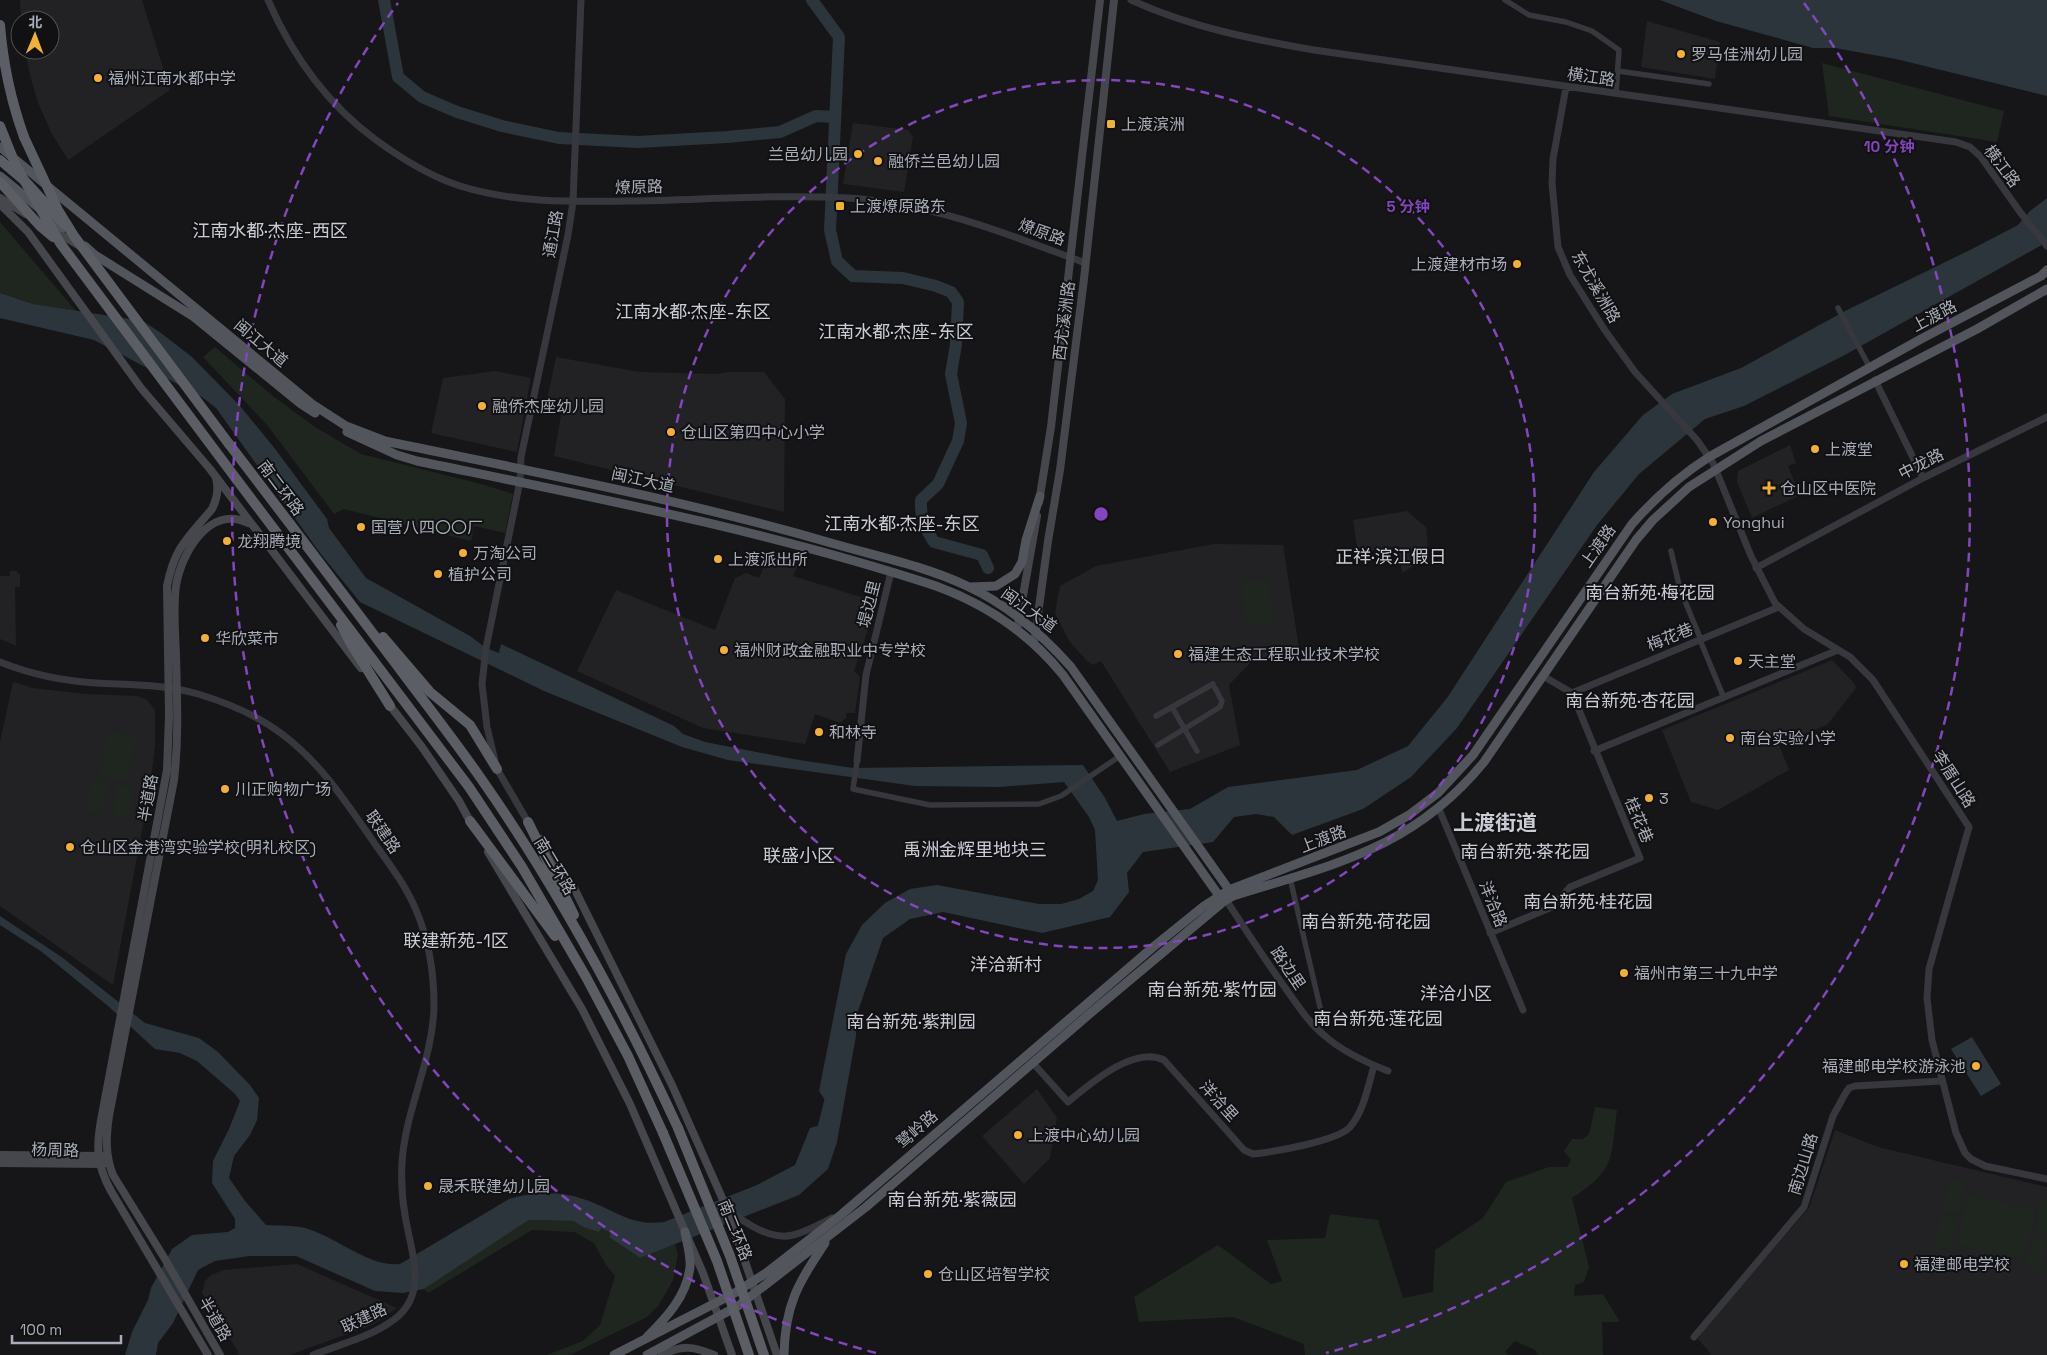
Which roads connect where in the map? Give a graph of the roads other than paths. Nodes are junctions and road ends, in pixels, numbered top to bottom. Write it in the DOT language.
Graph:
graph roads {
  1 [pos="268,0"];
  2 [pos="581,0"];
  3 [pos="1100,0"];
  4 [pos="1114,0"];
  5 [pos="1131,0"];
  6 [pos="1505,0"];
  7 [pos="0,25"];
  8 [pos="1618,71"];
  9 [pos="1709,84"];
  10 [pos="1566,87"];
  11 [pos="1616,94"];
  12 [pos="0,126"];
  13 [pos="0,147"];
  14 [pos="0,160"];
  15 [pos="0,176"];
  16 [pos="0,182"];
  17 [pos="0,198"];
  18 [pos="572,202"];
  19 [pos="0,204"];
  20 [pos="74,236"];
  21 [pos="60,243"];
  22 [pos="2047,246"];
  23 [pos="95,255"];
  24 [pos="1070,257"];
  25 [pos="1085,263"];
  26 [pos="2045,273"];
  27 [pos="2047,289"];
  28 [pos="1838,308"];
  29 [pos="1870,368"];
  30 [pos="1875,380"];
  31 [pos="2047,417"];
  32 [pos="1709,457"];
  33 [pos="1716,468"];
  34 [pos="520,469"];
  35 [pos="216,477"];
  36 [pos="1924,478"];
  37 [pos="520,481"];
  38 [pos="1040,496"];
  39 [pos="250,523"];
  40 [pos="1671,551"];
  41 [pos="1756,568"];
  42 [pos="891,572"];
  43 [pos="968,586"];
  44 [pos="343,594"];
  45 [pos="330,602"];
  46 [pos="1779,607"];
  47 [pos="1019,617"];
  48 [pos="1017,630"];
  49 [pos="1036,630"];
  50 [pos="1700,640"];
  51 [pos="1034,644"];
  52 [pos="1838,650"];
  53 [pos="0,662"];
  54 [pos="1543,676"];
  55 [pos="173,688"];
  56 [pos="1572,693"];
  57 [pos="1724,698"];
  58 [pos="390,706"];
  59 [pos="1172,707"];
  60 [pos="1156,716"];
  61 [pos="1185,729"];
  62 [pos="1158,745"];
  63 [pos="1197,751"];
  64 [pos="1594,751"];
  65 [pos="1120,756"];
  66 [pos="857,761"];
  67 [pos="497,769"];
  68 [pos="1439,809"];
  69 [pos="470,821"];
  70 [pos="528,822"];
  71 [pos="1290,878"];
  72 [pos="1226,897"];
  73 [pos="1490,933"];
  74 [pos="599,970"];
  75 [pos="586,976"];
  76 [pos="1320,1008"];
  77 [pos="1523,1010"];
  78 [pos="1033,1063"];
  79 [pos="1374,1066"];
  80 [pos="1388,1071"];
  81 [pos="1942,1081"];
  82 [pos="0,1155"];
  83 [pos="99,1160"];
  84 [pos="108,1160"];
  85 [pos="0,1163"];
  86 [pos="2047,1179"];
  87 [pos="727,1209"];
  88 [pos="842,1214"];
  89 [pos="685,1232"];
  90 [pos="829,1238"];
  91 [pos="753,1281"];
  92 [pos="757,1293"];
  93 [pos="714,1304"];
  94 [pos="720,1318"];
  95 [pos="1694,1337"];
  96 [pos="639,1344"];
  97 [pos="208,1355"];
  98 [pos="220,1355"];
  99 [pos="313,1355"];
  100 [pos="614,1355"];
  101 [pos="647,1355"];
  102 [pos="662,1355"];
  103 [pos="714,1355"];
  104 [pos="732,1355"];
  105 [pos="749,1355"];
  106 [pos="764,1355"];
  107 [pos="777,1355"];
  108 [pos="784,1355"];
  1 -- 18 [label="street, 燎原路"];
  2 -- 18 [label="street, 通江路"];
  3 -- 24 [label="main road, 西尤溪洲路"];
  4 -- 25 [label="main road, 西尤溪洲路"];
  5 -- 10 [label="street, 横江路"];
  6 -- 8 [label="street"];
  7 -- 20 [label="highway, bridge"];
  8 -- 9 [label="street"];
  8 -- 11 [label="street"];
  10 -- 11 [label="street, 横江路"];
  10 -- 32 [label="street, 东尤溪洲路"];
  11 -- 22 [label="street, 横江路"];
  12 -- 21 [label="highway, bridge"];
  13 -- 34 [label="main road, 闽江大道"];
  14 -- 20 [label="highway, bridge"];
  15 -- 23 [label="main road, 闽江大道"];
  16 -- 21 [label="highway, bridge"];
  17 -- 23 [label="main road"];
  18 -- 24 [label="street, 燎原路"];
  18 -- 34 [label="street, 通江路"];
  19 -- 35 [label="main road"];
  20 -- 44 [label="highway, 南二环路, bridge"];
  21 -- 45 [label="highway, 南二环路, bridge"];
  23 -- 37 [label="main road, 闽江大道"];
  24 -- 25 [label="street, 燎原路"];
  24 -- 38 [label="main road, 西尤溪洲路"];
  25 -- 49 [label="main road, 西尤溪洲路"];
  26 -- 29 [label="main road, 上渡路"];
  27 -- 30 [label="main road, 上渡路"];
  28 -- 29 [label="street"];
  29 -- 32 [label="main road, 上渡路"];
  30 -- 33 [label="main road, 上渡路"];
  30 -- 36 [label="street"];
  31 -- 36 [label="street, 中龙路"];
  32 -- 33 [label="street, 李厝山路"];
  32 -- 72 [label="main road, 上渡路"];
  33 -- 41 [label="street, 李厝山路"];
  33 -- 54 [label="main road, 上渡路"];
  34 -- 37 [label="street, 通江路"];
  34 -- 43 [label="main road, 闽江大道"];
  35 -- 39 [label="main road"];
  35 -- 55 [label="main road, 半道路"];
  36 -- 41 [label="street, 中龙路"];
  37 -- 42 [label="main road, 闽江大道"];
  37 -- 67 [label="street, 通江路"];
  38 -- 43 [label="main road"];
  38 -- 47 [label="main road, 西尤溪洲路"];
  39 -- 55 [label="main road, 半道路"];
  39 -- 58 [label="main road"];
  40 -- 50 [label="street"];
  41 -- 46 [label="street, 李厝山路"];
  42 -- 48 [label="main road, 闽江大道"];
  42 -- 66 [label="street, 堤边里"];
  43 -- 47 [label="main road, 闽江大道"];
  44 -- 67 [label="highway"];
  44 -- 74 [label="highway, 南二环路"];
  45 -- 58 [label="highway"];
  45 -- 75 [label="highway, 南二环路"];
  46 -- 50 [label="street, 梅花巷"];
  46 -- 52 [label="street, 李厝山路"];
  47 -- 48 [label="main road, 西尤溪洲路"];
  47 -- 49 [label="main road, 闽江大道"];
  48 -- 51 [label="main road, 闽江大道"];
  49 -- 51 [label="main road, 西尤溪洲路"];
  49 -- 72 [label="main road, 闽江大道"];
  50 -- 56 [label="street, 梅花巷"];
  50 -- 57 [label="street"];
  51 -- 65 [label="main road, 闽江大道"];
  52 -- 57 [label="street"];
  52 -- 81 [label="street, 李厝山路"];
  53 -- 55 [label="street, 联建路"];
  54 -- 56 [label="street"];
  54 -- 68 [label="main road, 上渡路"];
  55 -- 83 [label="main road, 半道路"];
  55 -- 84 [label="main road, 半道路"];
  55 -- 99 [label="street, 联建路"];
  56 -- 64 [label="street, 桂花巷"];
  57 -- 64 [label="street"];
  58 -- 69 [label="main road"];
  59 -- 60 [label="street"];
  59 -- 61 [label="street"];
  59 -- 61 [label="street"];
  61 -- 62 [label="street"];
  61 -- 63 [label="street"];
  64 -- 73 [label="street, 桂花巷"];
  65 -- 66 [label="street"];
  65 -- 72 [label="main road, 闽江大道"];
  67 -- 70 [label="street, 通江路"];
  68 -- 71 [label="main road, 上渡路"];
  68 -- 73 [label="street, 洋洽路"];
  69 -- 75 [label="highway"];
  69 -- 89 [label="main road"];
  70 -- 74 [label="highway"];
  70 -- 87 [label="main road"];
  71 -- 72 [label="main road, 上渡路"];
  71 -- 76 [label="street"];
  72 -- 78 [label="main road, 鹭岭路"];
  72 -- 79 [label="street, 路边里"];
  72 -- 88 [label="main road, 鹭岭路"];
  73 -- 77 [label="street, 洋洽路"];
  74 -- 106 [label="highway, 南二环路, bridge"];
  75 -- 105 [label="highway, 南二环路, bridge"];
  78 -- 79 [label="street, 洋洽里"];
  78 -- 90 [label="main road, 鹭岭路"];
  79 -- 80 [label="street, 路边里"];
  81 -- 86 [label="street, 李厝山路"];
  81 -- 95 [label="street, 南边山路"];
  82 -- 83 [label="main road, 杨周路"];
  83 -- 84 [label="main road, 杨周路"];
  83 -- 85 [label="main road, 杨周路"];
  83 -- 97 [label="main road, 半道路"];
  84 -- 98 [label="main road, 半道路"];
  87 -- 88 [label="street"];
  87 -- 91 [label="main road"];
  88 -- 91 [label="main road, 鹭岭路"];
  89 -- 93 [label="main road"];
  89 -- 96 [label="main road"];
  90 -- 92 [label="main road, 鹭岭路"];
  90 -- 108 [label="main road"];
  91 -- 92 [label="main road"];
  91 -- 93 [label="main road, 鹭岭路"];
  92 -- 94 [label="main road, 鹭岭路"];
  92 -- 107 [label="main road"];
  93 -- 94 [label="main road"];
  93 -- 96 [label="main road, 鹭岭路"];
  94 -- 101 [label="main road, 鹭岭路"];
  94 -- 104 [label="main road"];
  96 -- 100 [label="main road, 鹭岭路"];
  102 -- 103 [label="main road"];
}
